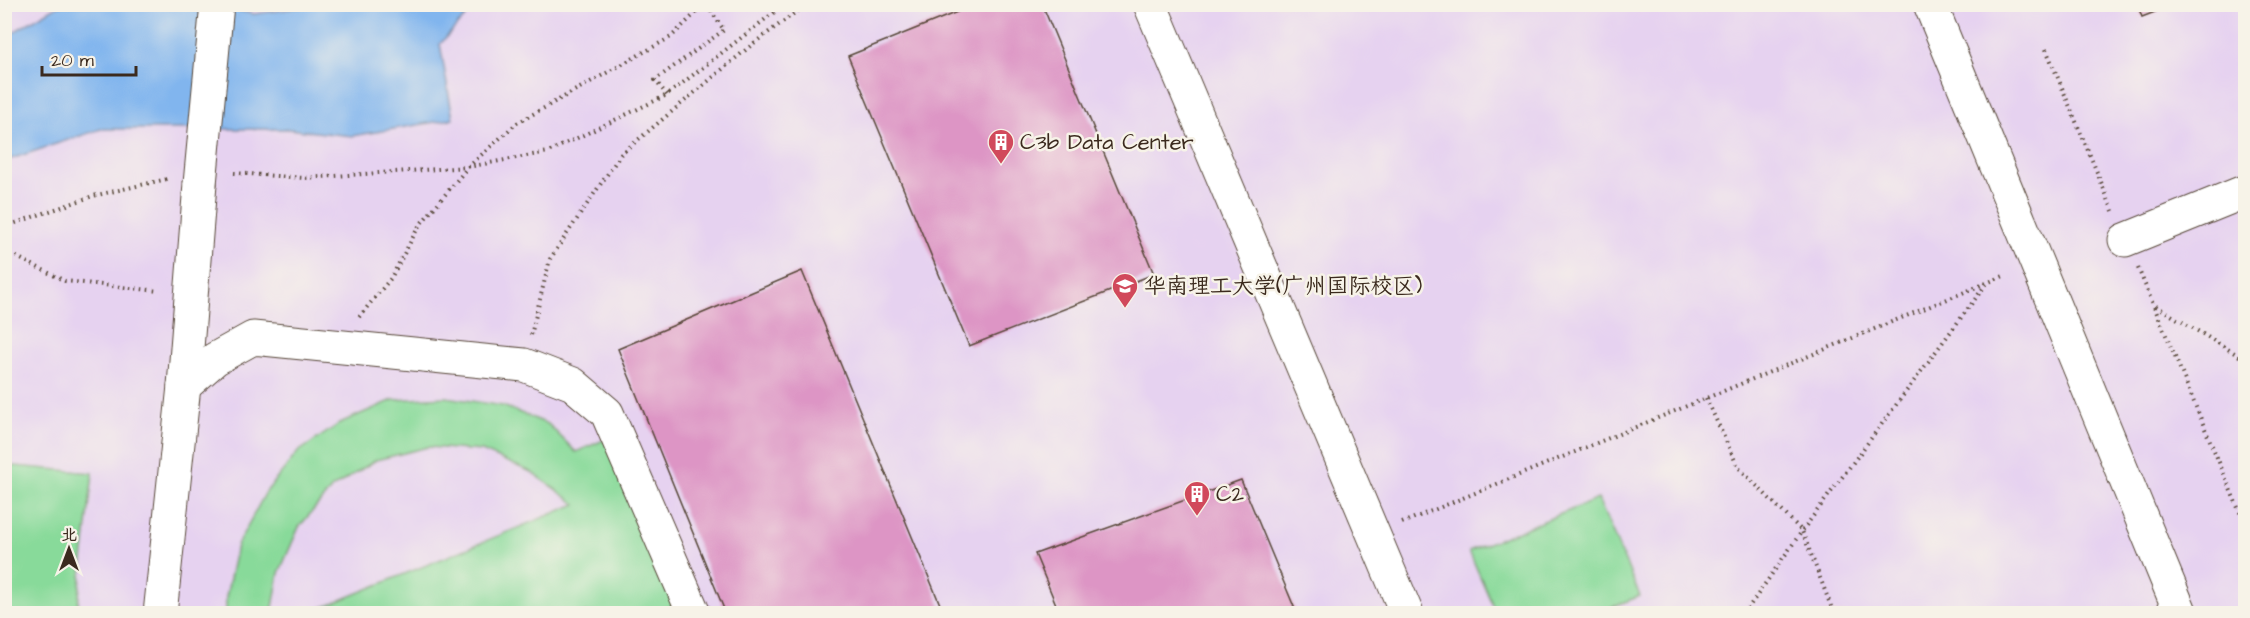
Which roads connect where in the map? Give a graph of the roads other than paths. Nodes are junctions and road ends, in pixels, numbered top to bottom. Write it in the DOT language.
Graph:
graph roads {
  1 [pos="217,4"];
  2 [pos="1150,4"];
  3 [pos="1930,4"];
  4 [pos="2246,191"];
  5 [pos="2125,240"];
  6 [pos="184,386"];
  7 [pos="160,614"];
  8 [pos="694,614"];
  9 [pos="1407,614"];
  10 [pos="2181,614"];
  1 -- 6 [label="street, bridge"];
  2 -- 9 [label="street"];
  3 -- 10 [label="street"];
  4 -- 5 [label="street"];
  6 -- 7 [label="street"];
  6 -- 8 [label="street"];
}
